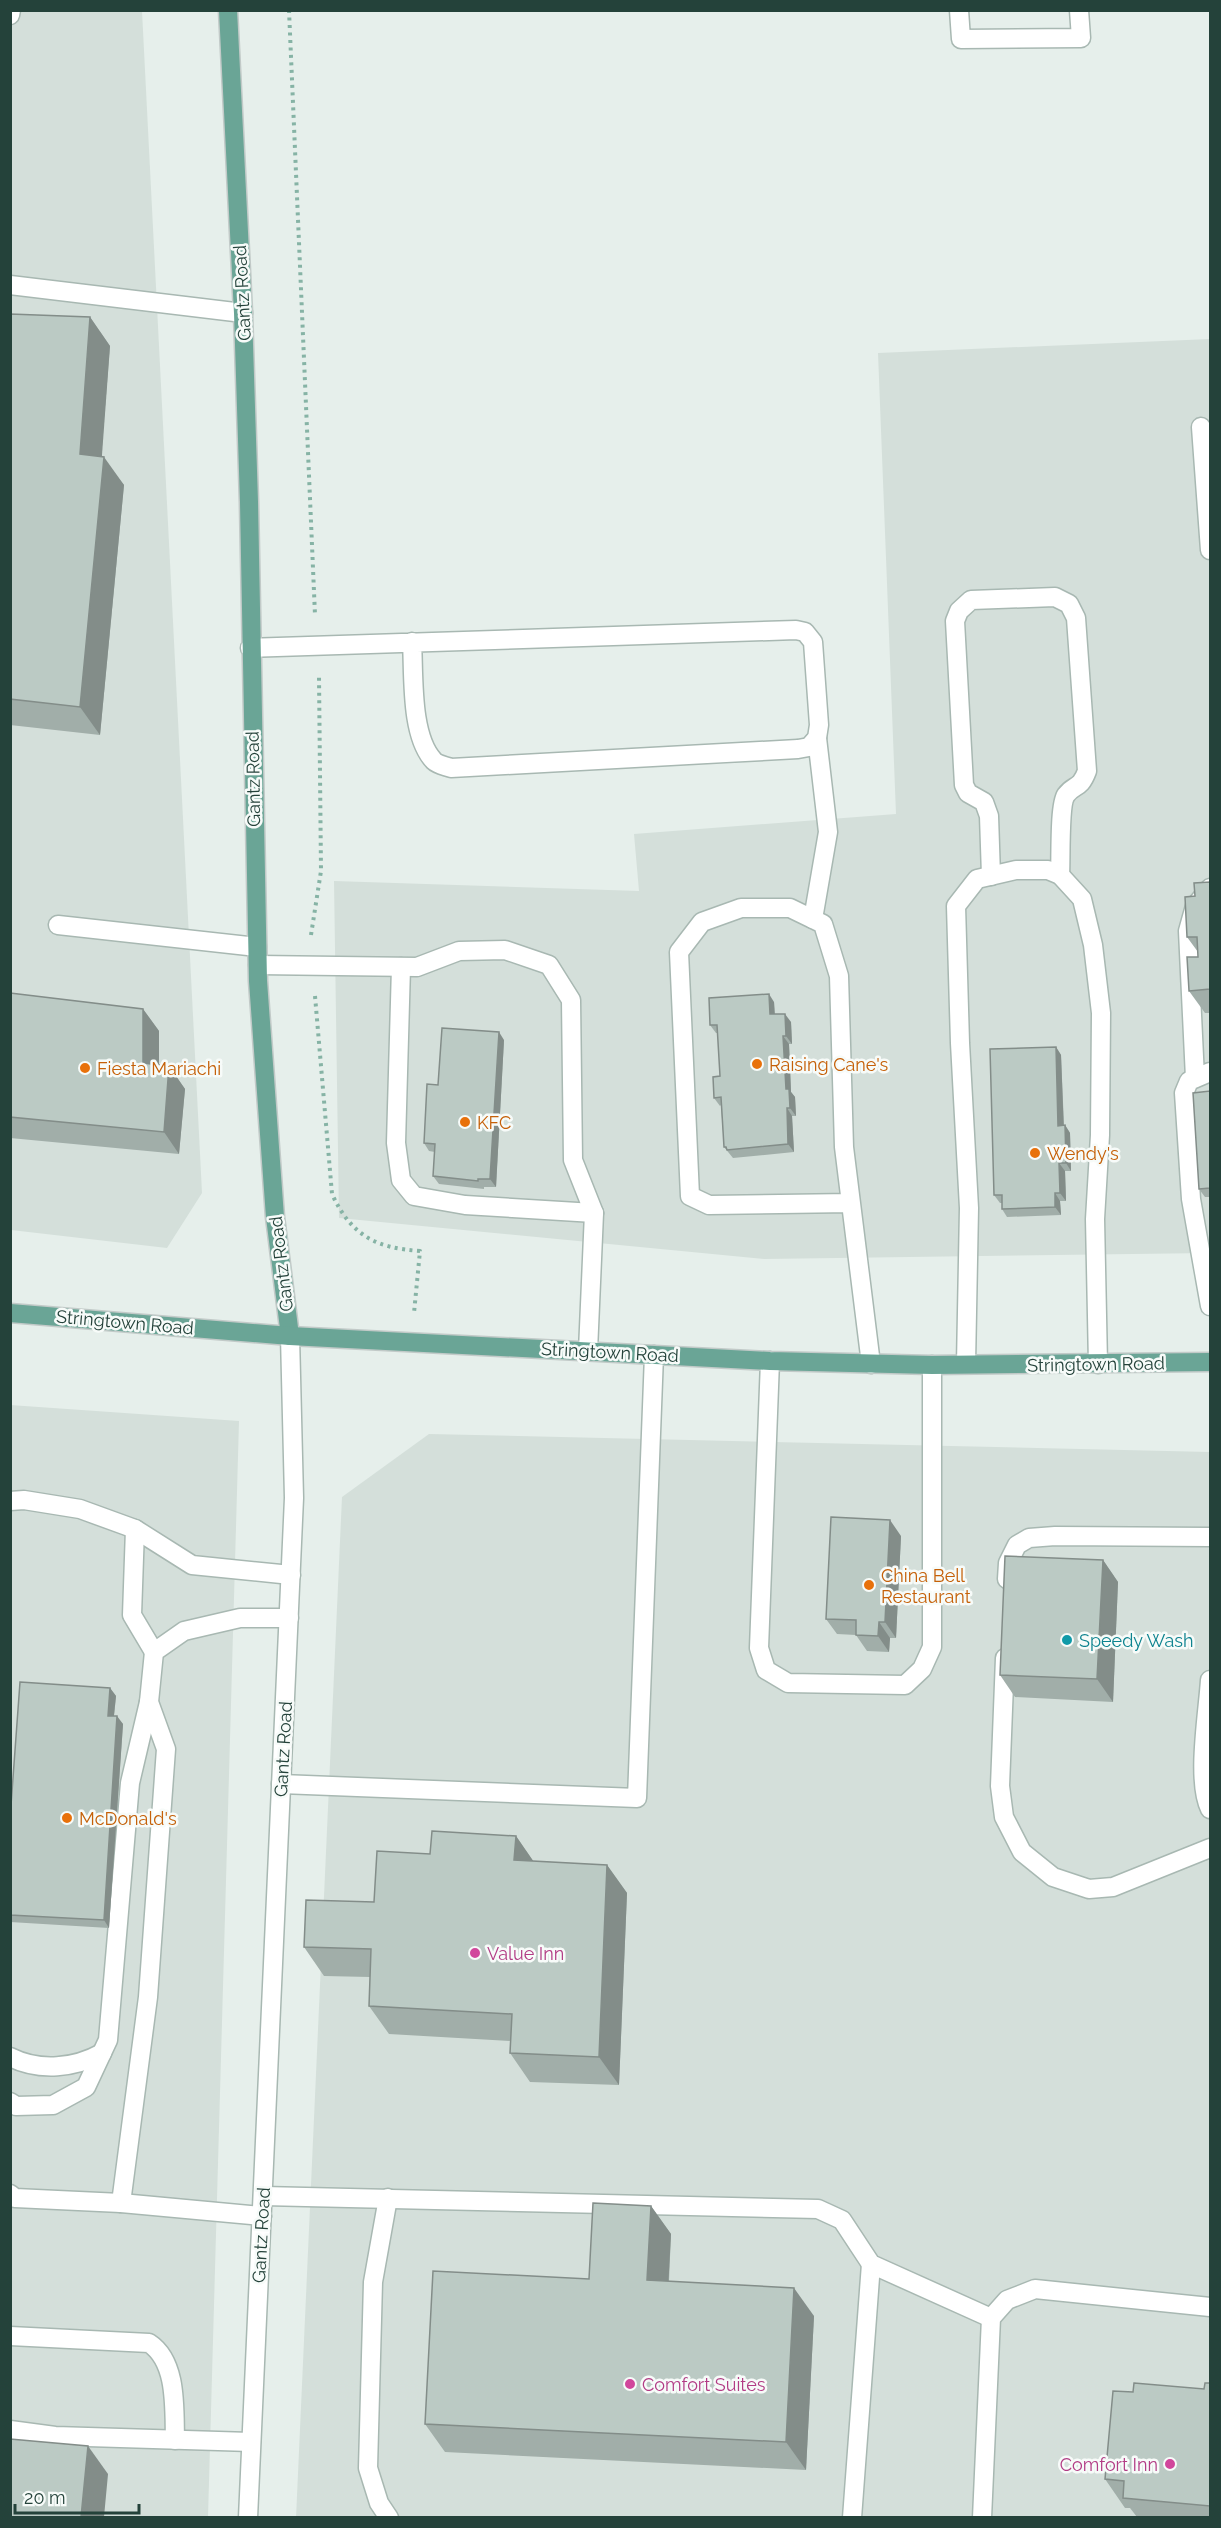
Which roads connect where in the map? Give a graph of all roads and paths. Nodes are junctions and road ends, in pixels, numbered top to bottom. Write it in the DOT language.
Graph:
graph roads {
  1 [pos="228,10"];
  2 [pos="289,10"];
  3 [pos="959,10"];
  4 [pos="1079,10"];
  5 [pos="10,285"];
  6 [pos="243,313"];
  7 [pos="1201,427"];
  8 [pos="1210,550"];
  9 [pos="412,642"];
  10 [pos="317,645"];
  11 [pos="250,648"];
  12 [pos="817,738"];
  13 [pos="1060,875"];
  14 [pos="991,876"];
  15 [pos="1210,888"];
  16 [pos="813,919"];
  17 [pos="58,925"];
  18 [pos="257,947"];
  19 [pos="258,965"];
  20 [pos="312,967"];
  21 [pos="401,968"];
  22 [pos="1203,1075"];
  23 [pos="851,1203"];
  24 [pos="594,1213"];
  25 [pos="1204,1230"];
  26 [pos="1210,1306"];
  27 [pos="10,1313"];
  28 [pos="290,1336"];
  29 [pos="412,1342"];
  30 [pos="588,1351"];
  31 [pos="654,1355"];
  32 [pos="771,1361"];
  33 [pos="1210,1362"];
  34 [pos="871,1364"];
  35 [pos="966,1364"];
  36 [pos="1098,1364"];
  37 [pos="932,1365"];
  38 [pos="10,1501"];
  39 [pos="135,1529"];
  40 [pos="1210,1537"];
  41 [pos="291,1575"];
  42 [pos="1007,1597"];
  43 [pos="289,1618"];
  44 [pos="1005,1643"];
  45 [pos="154,1652"];
  46 [pos="1210,1680"];
  47 [pos="149,1702"];
  48 [pos="281,1784"];
  49 [pos="1210,1809"];
  50 [pos="1210,1848"];
  51 [pos="102,2053"];
  52 [pos="10,2057"];
  53 [pos="10,2102"];
  54 [pos="10,2194"];
  55 [pos="263,2196"];
  56 [pos="388,2198"];
  57 [pos="122,2203"];
  58 [pos="262,2216"];
  59 [pos="871,2264"];
  60 [pos="1210,2307"];
  61 [pos="991,2318"];
  62 [pos="10,2336"];
  63 [pos="10,2430"];
  64 [pos="176,2440"];
  65 [pos="251,2442"];
  66 [pos="248,2517"];
  67 [pos="389,2517"];
  68 [pos="852,2517"];
  69 [pos="982,2517"];
  1 -- 6 [label="main road, Gantz Road"];
  2 -- 10 [label="path"];
  3 -- 4 [label="street"];
  5 -- 6 [label="street"];
  6 -- 11 [label="main road, Gantz Road"];
  7 -- 8 [label="street"];
  9 -- 10 [label="street"];
  9 -- 12 [label="street"];
  9 -- 12 [label="street"];
  10 -- 11 [label="street"];
  10 -- 20 [label="path"];
  11 -- 18 [label="main road, Gantz Road"];
  12 -- 16 [label="street"];
  13 -- 14 [label="street"];
  13 -- 14 [label="street"];
  13 -- 36 [label="street"];
  14 -- 35 [label="street"];
  15 -- 22 [label="street"];
  16 -- 23 [label="street"];
  16 -- 23 [label="street"];
  17 -- 18 [label="street"];
  18 -- 19 [label="main road, Gantz Road"];
  19 -- 20 [label="street"];
  19 -- 28 [label="main road, Gantz Road"];
  20 -- 21 [label="street"];
  20 -- 29 [label="path"];
  21 -- 24 [label="street"];
  21 -- 24 [label="street"];
  22 -- 25 [label="street"];
  23 -- 34 [label="street"];
  24 -- 30 [label="street"];
  25 -- 26 [label="street"];
  27 -- 28 [label="main road, Stringtown Road"];
  28 -- 29 [label="main road, Stringtown Road"];
  28 -- 41 [label="street, Gantz Road"];
  29 -- 30 [label="main road, Stringtown Road"];
  30 -- 31 [label="main road, Stringtown Road"];
  31 -- 32 [label="main road, Stringtown Road"];
  31 -- 48 [label="street"];
  32 -- 34 [label="main road, Stringtown Road"];
  32 -- 37 [label="street"];
  33 -- 36 [label="main road, Stringtown Road"];
  34 -- 37 [label="main road, Stringtown Road"];
  35 -- 36 [label="main road, Stringtown Road"];
  35 -- 37 [label="main road, Stringtown Road"];
  38 -- 39 [label="street"];
  39 -- 41 [label="street"];
  39 -- 45 [label="street"];
  40 -- 42 [label="street"];
  41 -- 43 [label="street, Gantz Road"];
  43 -- 45 [label="street"];
  43 -- 48 [label="street, Gantz Road"];
  44 -- 50 [label="street"];
  45 -- 47 [label="street"];
  46 -- 49 [label="street"];
  47 -- 51 [label="street"];
  47 -- 57 [label="street"];
  48 -- 55 [label="street, Gantz Road"];
  51 -- 52 [label="street"];
  51 -- 53 [label="street"];
  54 -- 57 [label="street"];
  55 -- 56 [label="street"];
  55 -- 58 [label="street, Gantz Road"];
  56 -- 59 [label="street"];
  56 -- 67 [label="street"];
  57 -- 58 [label="street"];
  58 -- 65 [label="street, Gantz Road"];
  59 -- 61 [label="street"];
  59 -- 68 [label="street"];
  60 -- 61 [label="street"];
  61 -- 69 [label="street"];
  62 -- 64 [label="street"];
  63 -- 64 [label="street"];
  64 -- 65 [label="street"];
  65 -- 66 [label="street, Gantz Road"];
}
